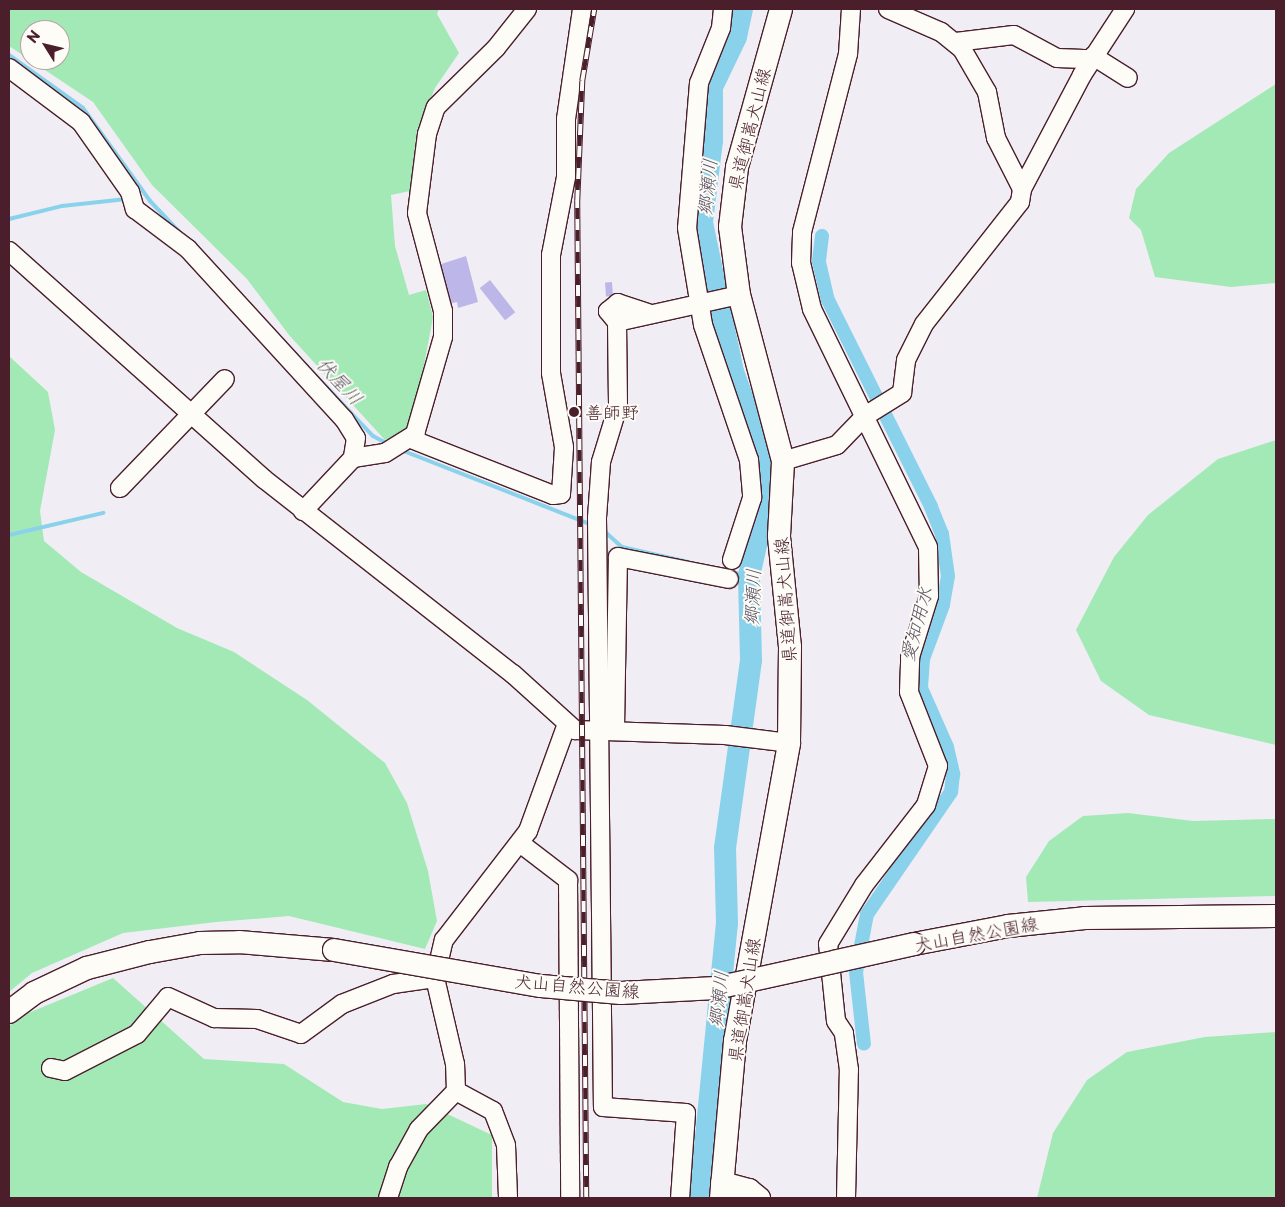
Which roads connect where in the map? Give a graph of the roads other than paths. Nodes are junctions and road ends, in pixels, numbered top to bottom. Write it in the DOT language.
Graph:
graph roads {
  1 [pos="527,9"];
  2 [pos="582,9"];
  3 [pos="723,9"];
  4 [pos="852,9"];
  5 [pos="888,9"];
  6 [pos="1124,9"];
  7 [pos="778,11"];
  8 [pos="915,14"];
  9 [pos="956,42"];
  10 [pos="1092,58"];
  11 [pos="9,68"];
  12 [pos="1128,78"];
  13 [pos="1022,189"];
  14 [pos="9,251"];
  15 [pos="734,296"];
  16 [pos="698,302"];
  17 [pos="225,379"];
  18 [pos="192,413"];
  19 [pos="865,416"];
  20 [pos="411,440"];
  21 [pos="353,458"];
  22 [pos="783,461"];
  23 [pos="120,488"];
  24 [pos="303,511"];
  25 [pos="732,560"];
  26 [pos="729,579"];
  27 [pos="567,724"];
  28 [pos="607,728"];
  29 [pos="789,743"];
  30 [pos="520,842"];
  31 [pos="1276,904"];
  32 [pos="1190,916"];
  33 [pos="1224,916"];
  34 [pos="1276,916"];
  35 [pos="1276,926"];
  36 [pos="435,978"];
  37 [pos="9,1012"];
  38 [pos="51,1068"];
  39 [pos="456,1090"];
  40 [pos="722,1191"];
  41 [pos="388,1198"];
  42 [pos="508,1198"];
  43 [pos="570,1198"];
  44 [pos="680,1198"];
  45 [pos="759,1198"];
  46 [pos="846,1198"];
  1 -- 20 [label="street"];
  2 -- 20 [label="street"];
  3 -- 16 [label="street"];
  4 -- 19 [label="street"];
  5 -- 8 [label="street"];
  6 -- 10 [label="street"];
  7 -- 15 [label="main road, 県道御嵩犬山線"];
  8 -- 9 [label="street"];
  9 -- 10 [label="street"];
  9 -- 13 [label="street"];
  10 -- 12 [label="street"];
  10 -- 13 [label="street"];
  11 -- 21 [label="street"];
  13 -- 19 [label="street"];
  14 -- 18 [label="street"];
  15 -- 16 [label="street"];
  15 -- 22 [label="main road, 県道御嵩犬山線"];
  16 -- 25 [label="street"];
  16 -- 28 [label="street"];
  17 -- 18 [label="street"];
  18 -- 23 [label="street"];
  18 -- 24 [label="street"];
  19 -- 22 [label="street"];
  19 -- 46 [label="street"];
  20 -- 21 [label="street"];
  21 -- 24 [label="street"];
  22 -- 29 [label="main road, 県道御嵩犬山線"];
  24 -- 27 [label="street"];
  26 -- 28 [label="street"];
  27 -- 28 [label="street"];
  27 -- 30 [label="street"];
  28 -- 29 [label="street"];
  28 -- 44 [label="street"];
  29 -- 40 [label="main road, 県道御嵩犬山線"];
  30 -- 36 [label="street"];
  30 -- 43 [label="street"];
  31 -- 33 [label="main road"];
  32 -- 33 [label="main road, 犬山自然公園線"];
  32 -- 35 [label="main road"];
  32 -- 37 [label="main road, 犬山自然公園線, bridge"];
  33 -- 34 [label="main road, 犬山自然公園線"];
  36 -- 38 [label="street"];
  36 -- 39 [label="street"];
  39 -- 41 [label="street"];
  39 -- 42 [label="street"];
  40 -- 45 [label="main road"];
}
